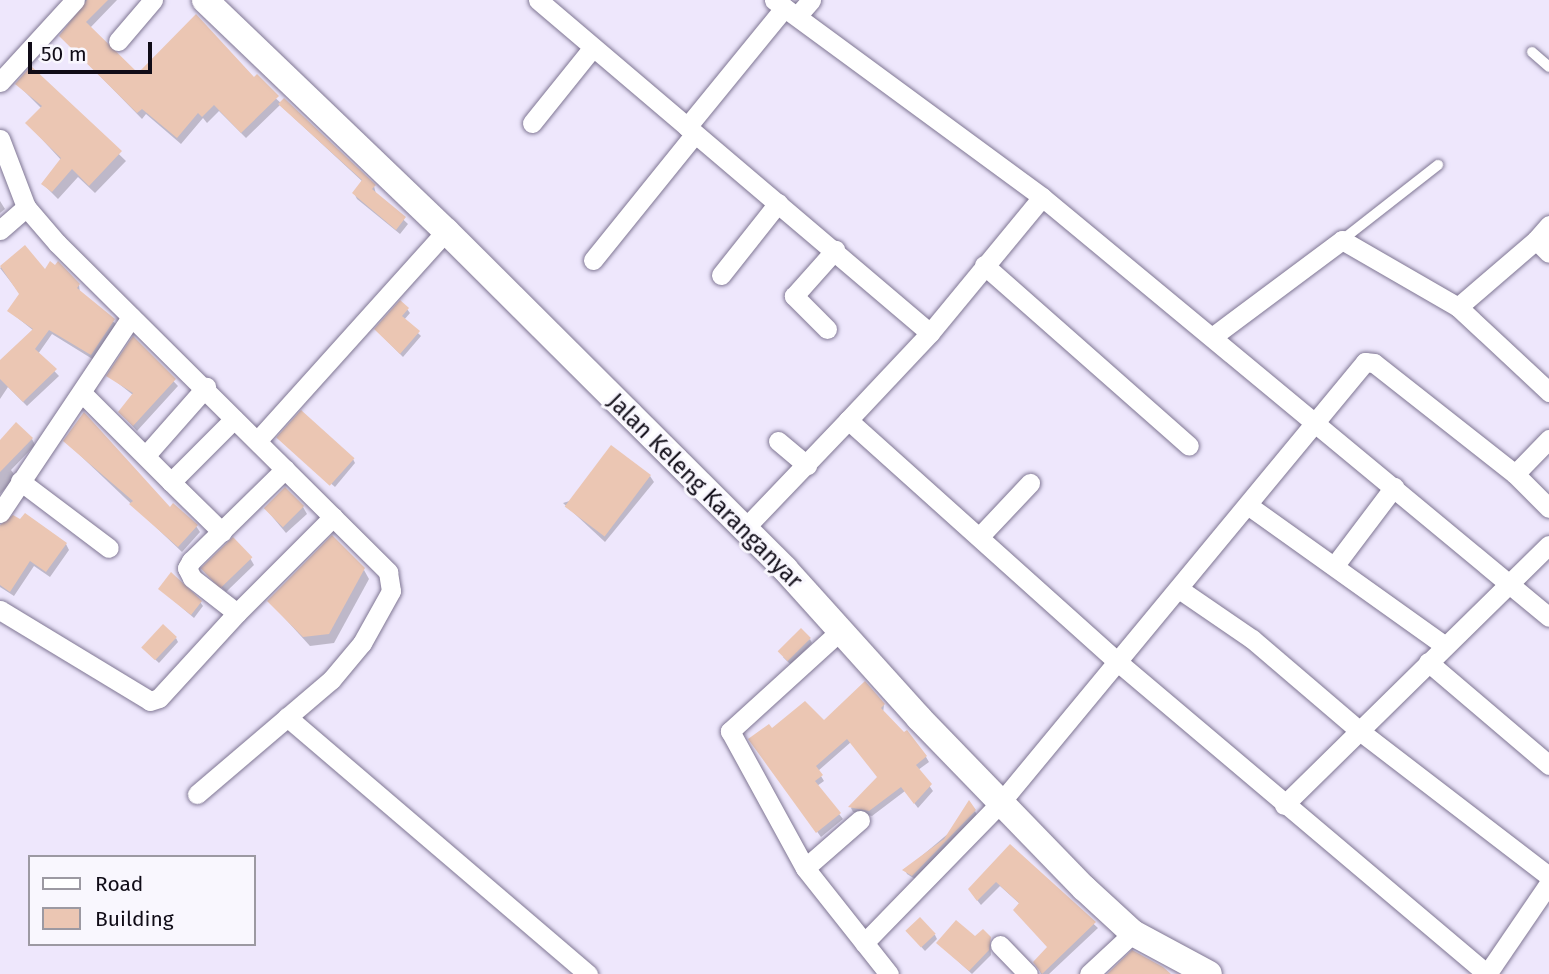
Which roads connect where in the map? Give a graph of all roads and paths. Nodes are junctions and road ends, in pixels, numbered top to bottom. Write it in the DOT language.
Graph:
graph roads {
  1 [pos="75,0"];
  2 [pos="153,0"];
  3 [pos="205,0"];
  4 [pos="538,0"];
  5 [pos="792,6"];
  6 [pos="118,41"];
  7 [pos="593,47"];
  8 [pos="1532,52"];
  9 [pos="1549,66"];
  10 [pos="0,82"];
  11 [pos="532,123"];
  12 [pos="690,131"];
  13 [pos="0,139"];
  14 [pos="1438,165"];
  15 [pos="1042,197"];
  16 [pos="778,203"];
  17 [pos="26,207"];
  18 [pos="0,230"];
  19 [pos="446,231"];
  20 [pos="1545,239"];
  21 [pos="1342,240"];
  22 [pos="835,250"];
  23 [pos="593,260"];
  24 [pos="984,265"];
  25 [pos="721,275"];
  26 [pos="1458,307"];
  27 [pos="131,317"];
  28 [pos="827,329"];
  29 [pos="929,333"];
  30 [pos="1212,338"];
  31 [pos="1546,384"];
  32 [pos="206,387"];
  33 [pos="82,393"];
  34 [pos="234,419"];
  35 [pos="848,420"];
  36 [pos="1315,425"];
  37 [pos="1549,439"];
  38 [pos="257,441"];
  39 [pos="778,441"];
  40 [pos="1189,446"];
  41 [pos="146,455"];
  42 [pos="807,465"];
  43 [pos="285,469"];
  44 [pos="1515,474"];
  45 [pos="20,481"];
  46 [pos="171,482"];
  47 [pos="1030,483"];
  48 [pos="1394,487"];
  49 [pos="1249,506"];
  50 [pos="1549,508"];
  51 [pos="0,513"];
  52 [pos="333,517"];
  53 [pos="744,529"];
  54 [pos="222,532"];
  55 [pos="980,536"];
  56 [pos="1549,545"];
  57 [pos="109,548"];
  58 [pos="1335,565"];
  59 [pos="1509,583"];
  60 [pos="1179,589"];
  61 [pos="0,610"];
  62 [pos="237,613"];
  63 [pos="1549,617"];
  64 [pos="840,631"];
  65 [pos="1445,646"];
  66 [pos="1428,662"];
  67 [pos="1119,663"];
  68 [pos="287,717"];
  69 [pos="1361,732"];
  70 [pos="1549,765"];
  71 [pos="197,794"];
  72 [pos="1001,802"];
  73 [pos="1284,805"];
  74 [pos="860,820"];
  75 [pos="805,868"];
  76 [pos="1549,876"];
  77 [pos="1546,894"];
  78 [pos="1133,933"];
  79 [pos="864,943"];
  80 [pos="1000,945"];
  81 [pos="588,974"];
  82 [pos="889,974"];
  83 [pos="1028,974"];
  84 [pos="1089,974"];
  85 [pos="1209,974"];
  86 [pos="1487,974"];
  1 -- 10 [label="street"];
  2 -- 6 [label="street"];
  3 -- 19 [label="main road, Jalan Keleng Karanganyar"];
  4 -- 7 [label="street"];
  5 -- 12 [label="street"];
  5 -- 15 [label="street"];
  7 -- 11 [label="street"];
  7 -- 12 [label="street"];
  8 -- 9 [label="lane"];
  12 -- 16 [label="street"];
  12 -- 23 [label="street"];
  13 -- 17 [label="street"];
  14 -- 21 [label="lane"];
  15 -- 24 [label="street"];
  15 -- 30 [label="street"];
  16 -- 22 [label="street"];
  16 -- 25 [label="street"];
  17 -- 18 [label="street"];
  17 -- 27 [label="street"];
  19 -- 38 [label="street"];
  19 -- 53 [label="main road, Jalan Keleng Karanganyar"];
  20 -- 26 [label="street"];
  21 -- 26 [label="street"];
  21 -- 30 [label="street"];
  22 -- 28 [label="street"];
  22 -- 29 [label="street"];
  24 -- 29 [label="street"];
  24 -- 40 [label="street"];
  26 -- 31 [label="street"];
  27 -- 32 [label="street"];
  27 -- 33 [label="street"];
  29 -- 35 [label="street"];
  30 -- 36 [label="street"];
  32 -- 34 [label="street"];
  32 -- 41 [label="street"];
  33 -- 41 [label="street"];
  33 -- 45 [label="street"];
  34 -- 38 [label="street"];
  34 -- 46 [label="street"];
  35 -- 42 [label="street"];
  35 -- 55 [label="street"];
  36 -- 44 [label="street"];
  36 -- 48 [label="street"];
  36 -- 49 [label="street"];
  37 -- 44 [label="street"];
  38 -- 43 [label="street"];
  39 -- 42 [label="street"];
  41 -- 46 [label="street"];
  42 -- 53 [label="street"];
  43 -- 52 [label="street"];
  43 -- 54 [label="street"];
  44 -- 50 [label="street"];
  45 -- 51 [label="street"];
  45 -- 57 [label="street"];
  46 -- 54 [label="street"];
  47 -- 55 [label="street"];
  48 -- 58 [label="street"];
  48 -- 59 [label="street"];
  49 -- 58 [label="street"];
  49 -- 60 [label="street"];
  52 -- 62 [label="street"];
  52 -- 68 [label="street"];
  53 -- 64 [label="main road, Jalan Keleng Karanganyar"];
  54 -- 62 [label="street"];
  55 -- 67 [label="street"];
  56 -- 59 [label="street"];
  58 -- 65 [label="street"];
  59 -- 63 [label="street"];
  59 -- 65 [label="street"];
  60 -- 67 [label="street"];
  60 -- 69 [label="street"];
  61 -- 62 [label="street"];
  64 -- 72 [label="main road, Jalan Keleng Karanganyar"];
  64 -- 75 [label="street"];
  65 -- 66 [label="street"];
  66 -- 69 [label="street"];
  66 -- 70 [label="street"];
  67 -- 72 [label="street"];
  67 -- 73 [label="street"];
  68 -- 71 [label="street"];
  68 -- 81 [label="street"];
  69 -- 73 [label="street"];
  69 -- 76 [label="street"];
  72 -- 78 [label="main road, Jalan Keleng Karanganyar"];
  72 -- 79 [label="street"];
  73 -- 86 [label="street"];
  74 -- 75 [label="street"];
  75 -- 79 [label="street"];
  77 -- 86 [label="street"];
  78 -- 84 [label="street"];
  78 -- 85 [label="main road, Jalan Keleng Karanganyar"];
  79 -- 82 [label="street"];
  80 -- 83 [label="street"];
}
